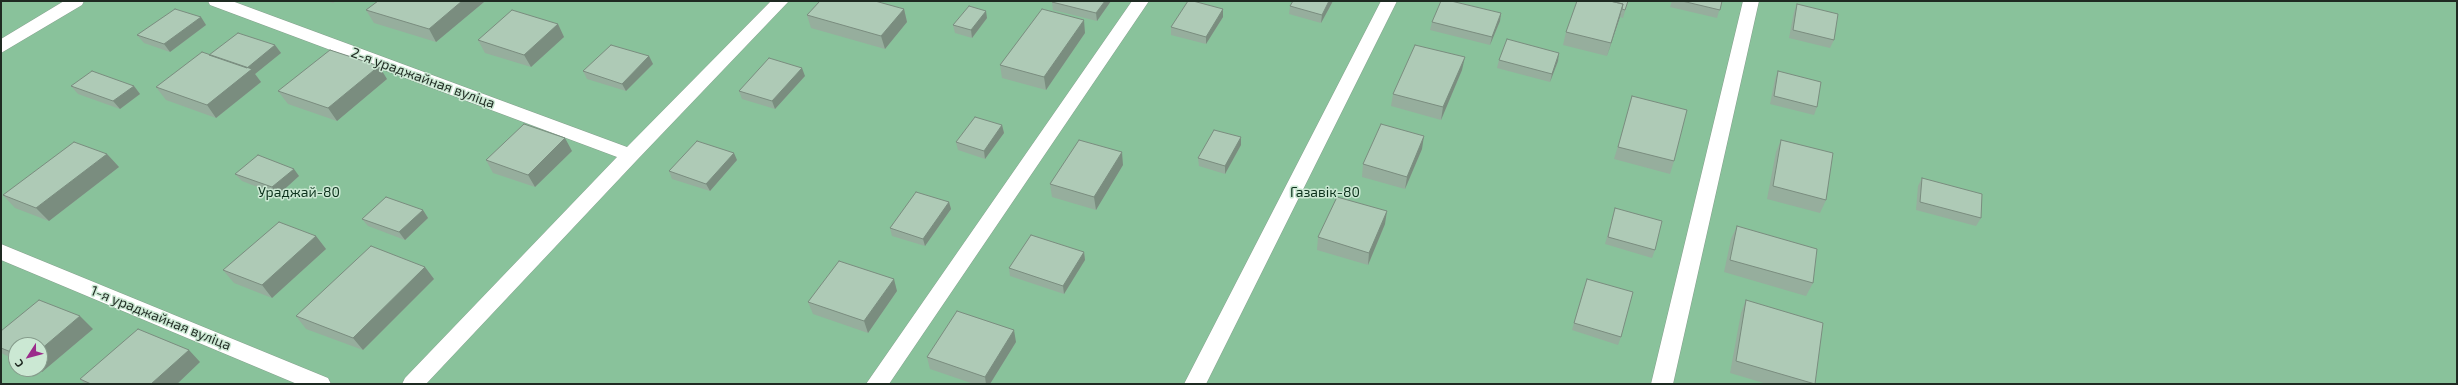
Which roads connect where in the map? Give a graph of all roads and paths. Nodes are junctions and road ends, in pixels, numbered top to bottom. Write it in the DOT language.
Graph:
graph roads {
  1 [pos="76,1"];
  2 [pos="216,1"];
  3 [pos="781,1"];
  4 [pos="1141,1"];
  5 [pos="1389,1"];
  6 [pos="1751,1"];
  7 [pos="1,47"];
  8 [pos="630,155"];
  9 [pos="1,252"];
  10 [pos="320,384"];
  11 [pos="413,384"];
  12 [pos="877,384"];
  13 [pos="1195,384"];
  14 [pos="1662,384"];
  1 -- 7 [label="lane"];
  2 -- 8 [label="lane, 2-я ураджайная вуліца"];
  3 -- 8 [label="lane"];
  4 -- 12 [label="lane"];
  5 -- 13 [label="lane"];
  6 -- 14 [label="lane"];
  8 -- 11 [label="lane"];
  9 -- 10 [label="lane, 1-я ураджайная вуліца"];
}
